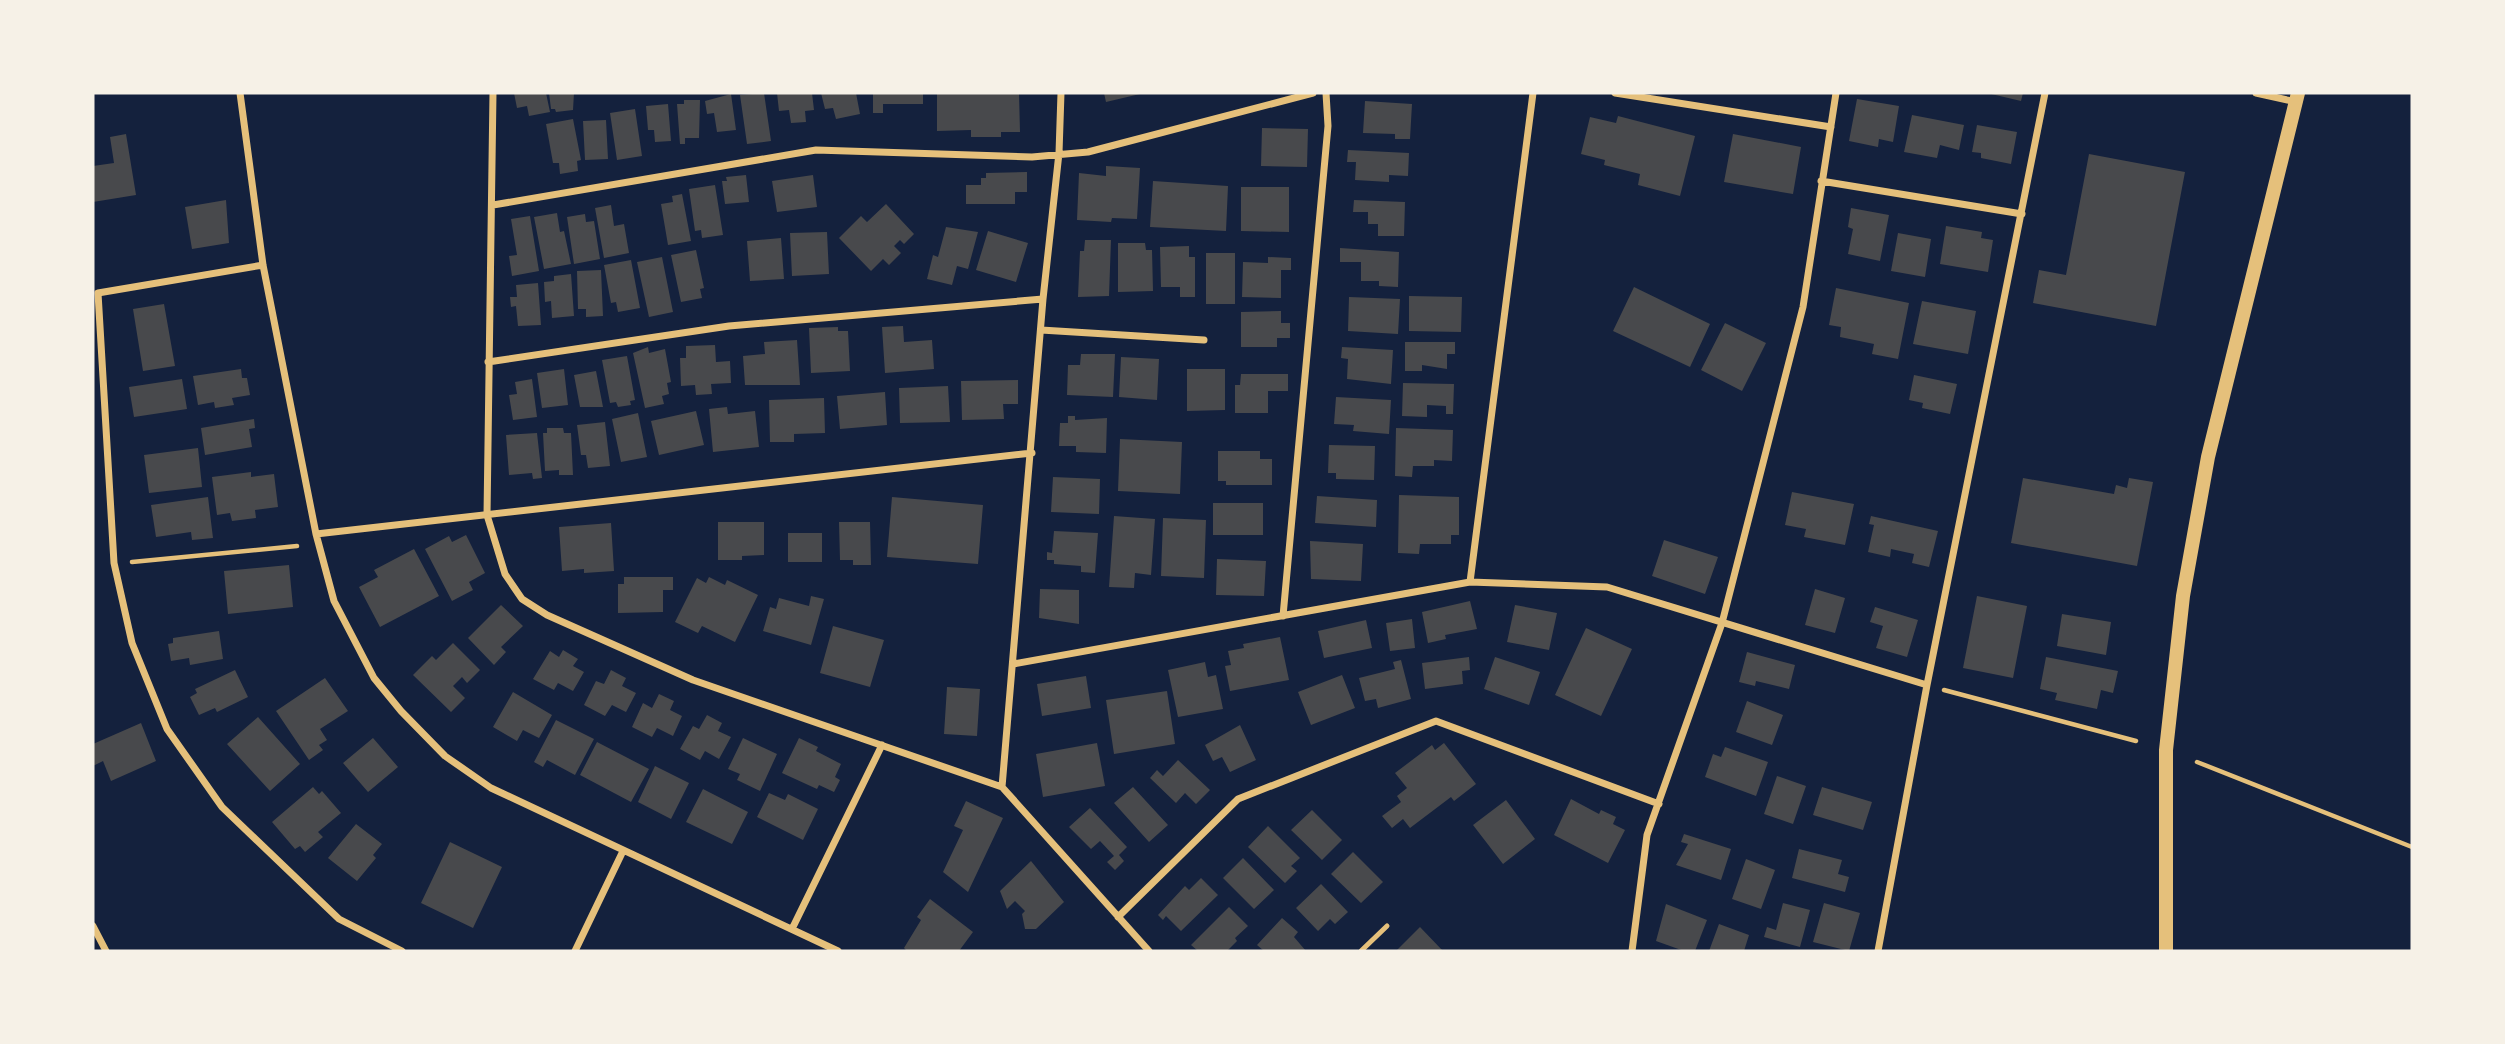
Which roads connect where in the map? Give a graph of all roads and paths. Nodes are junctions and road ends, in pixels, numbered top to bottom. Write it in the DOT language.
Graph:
graph roads {
  1 [pos="240,93"];
  2 [pos="493,93"];
  3 [pos="1061,93"];
  4 [pos="1313,93"];
  5 [pos="1326,93"];
  6 [pos="1533,93"];
  7 [pos="1615,93"];
  8 [pos="1836,93"];
  9 [pos="2045,93"];
  10 [pos="2256,93"];
  11 [pos="2297,97"];
  12 [pos="1830,127"];
  13 [pos="1059,153"];
  14 [pos="1821,181"];
  15 [pos="493,205"];
  16 [pos="2022,214"];
  17 [pos="264,265"];
  18 [pos="1043,299"];
  19 [pos="1041,330"];
  20 [pos="1205,340"];
  21 [pos="488,362"];
  22 [pos="1032,453"];
  23 [pos="487,515"];
  24 [pos="316,534"];
  25 [pos="297,546"];
  26 [pos="114,564"];
  27 [pos="1470,582"];
  28 [pos="1283,616"];
  29 [pos="1723,623"];
  30 [pos="1013,663"];
  31 [pos="1927,685"];
  32 [pos="2136,741"];
  33 [pos="881,746"];
  34 [pos="2197,762"];
  35 [pos="1002,787"];
  36 [pos="1659,804"];
  37 [pos="2412,847"];
  38 [pos="623,851"];
  39 [pos="1118,917"];
  40 [pos="93,926"];
  41 [pos="1387,926"];
  42 [pos="792,929"];
  43 [pos="106,951"];
  44 [pos="402,951"];
  45 [pos="575,951"];
  46 [pos="838,951"];
  47 [pos="1149,951"];
  48 [pos="1361,951"];
  49 [pos="1632,951"];
  50 [pos="1878,951"];
  51 [pos="2166,951"];
  1 -- 17 [label="street"];
  2 -- 15 [label="street"];
  3 -- 13 [label="street"];
  4 -- 13 [label="street"];
  5 -- 28 [label="street"];
  6 -- 27 [label="street"];
  7 -- 12 [label="street"];
  8 -- 12 [label="street"];
  9 -- 16 [label="street"];
  10 -- 11 [label="street"];
  11 -- 51 [label="main road"];
  12 -- 14 [label="street"];
  13 -- 15 [label="street"];
  13 -- 18 [label="street"];
  14 -- 16 [label="street"];
  14 -- 29 [label="street"];
  15 -- 21 [label="street"];
  16 -- 31 [label="street"];
  17 -- 24 [label="street"];
  17 -- 26 [label="street"];
  18 -- 19 [label="street"];
  18 -- 21 [label="street"];
  19 -- 20 [label="street"];
  19 -- 22 [label="street"];
  21 -- 23 [label="street"];
  22 -- 23 [label="street"];
  22 -- 30 [label="street"];
  23 -- 24 [label="street"];
  23 -- 33 [label="street"];
  24 -- 38 [label="street"];
  25 -- 26 [label="path"];
  26 -- 44 [label="street"];
  27 -- 28 [label="street"];
  27 -- 29 [label="street"];
  28 -- 30 [label="street"];
  29 -- 31 [label="street"];
  29 -- 36 [label="street"];
  30 -- 35 [label="street"];
  31 -- 32 [label="path"];
  31 -- 50 [label="street"];
  33 -- 35 [label="street"];
  33 -- 42 [label="street"];
  34 -- 37 [label="path"];
  35 -- 39 [label="street"];
  36 -- 39 [label="street"];
  36 -- 49 [label="street"];
  38 -- 42 [label="street"];
  38 -- 45 [label="street"];
  39 -- 47 [label="street"];
  40 -- 43 [label="street"];
  41 -- 48 [label="lane"];
  42 -- 46 [label="street"];
}
